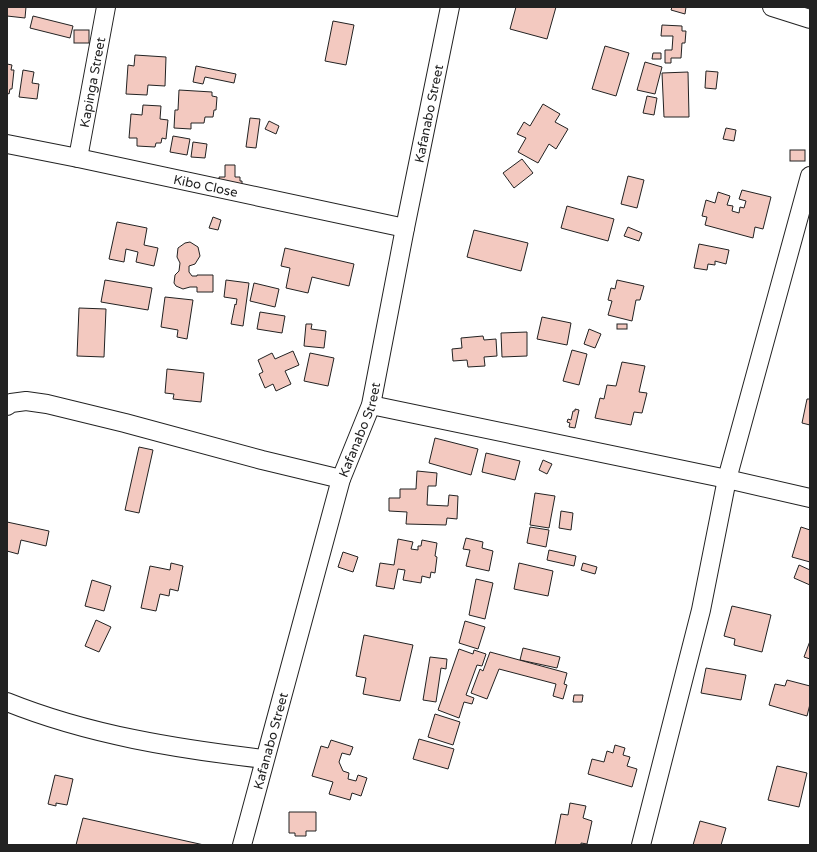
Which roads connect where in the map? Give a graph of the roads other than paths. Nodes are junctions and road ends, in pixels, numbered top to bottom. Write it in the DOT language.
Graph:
graph roads {
  1 [pos="106,7"];
  2 [pos="450,7"];
  3 [pos="772,7"];
  4 [pos="810,19"];
  5 [pos="7,144"];
  6 [pos="78,158"];
  7 [pos="810,176"];
  8 [pos="405,228"];
  9 [pos="371,405"];
  10 [pos="7,406"];
  11 [pos="341,479"];
  12 [pos="727,479"];
  13 [pos="810,498"];
  14 [pos="7,702"];
  15 [pos="264,759"];
  16 [pos="242,845"];
  17 [pos="641,845"];
  1 -- 6 [label="street, Kapinga Street"];
  2 -- 8 [label="street, Kafanabo Street"];
  3 -- 4 [label="street"];
  5 -- 6 [label="street, Kibo Close"];
  6 -- 8 [label="street, Kibo Close"];
  7 -- 12 [label="street"];
  8 -- 9 [label="street, Kafanabo Street"];
  9 -- 11 [label="street, Kafanabo Street"];
  9 -- 12 [label="street"];
  10 -- 11 [label="street"];
  11 -- 15 [label="street, Kafanabo Street"];
  12 -- 13 [label="street"];
  12 -- 17 [label="street"];
  14 -- 15 [label="street"];
  15 -- 16 [label="street, Kafanabo Street"];
}
